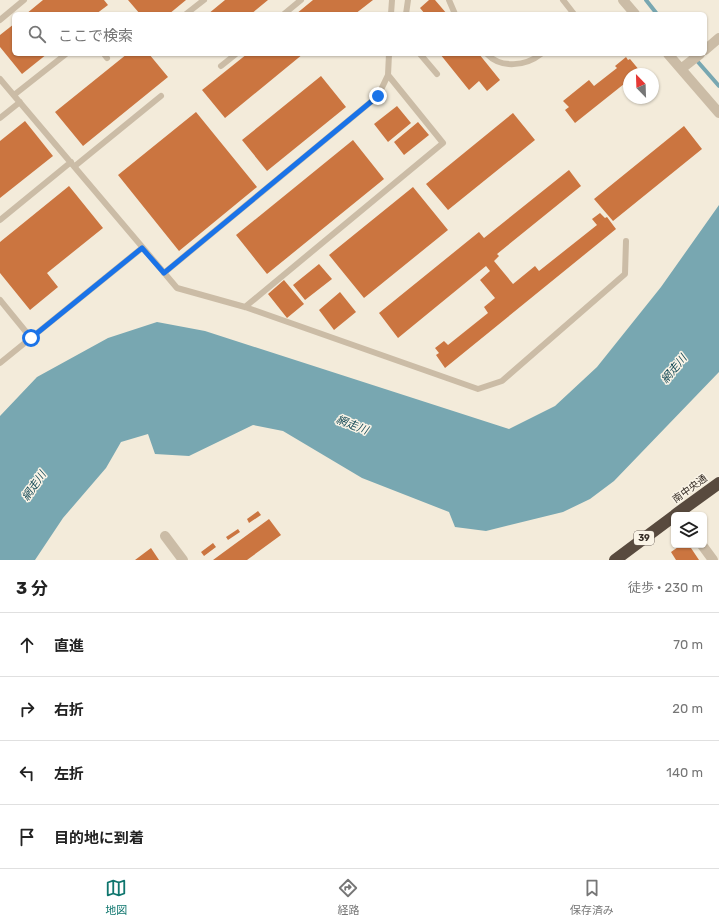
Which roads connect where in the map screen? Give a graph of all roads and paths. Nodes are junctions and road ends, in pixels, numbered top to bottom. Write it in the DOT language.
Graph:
graph roads {
  1 [pos="24,0"];
  2 [pos="204,0"];
  3 [pos="301,0"];
  4 [pos="392,0"];
  5 [pos="408,0"];
  6 [pos="450,0"];
  7 [pos="563,0"];
  8 [pos="623,0"];
  9 [pos="189,12"];
  10 [pos="286,12"];
  11 [pos="391,12"];
  12 [pos="406,12"];
  13 [pos="454,12"];
  14 [pos="572,12"];
  15 [pos="633,12"];
  16 [pos="0,20"];
  17 [pos="719,38"];
  18 [pos="707,48"];
  19 [pos="63,56"];
  20 [pos="234,56"];
  21 [pos="389,56"];
  22 [pos="422,56"];
  23 [pos="490,56"];
  24 [pos="538,56"];
  25 [pos="670,56"];
  26 [pos="697,56"];
  27 [pos="221,66"];
  28 [pos="681,69"];
  29 [pos="437,74"];
  30 [pos="388,75"];
  31 [pos="0,79"];
  32 [pos="14,95"];
  33 [pos="161,96"];
  34 [pos="20,102"];
  35 [pos="719,113"];
  36 [pos="0,118"];
  37 [pos="73,164"];
  38 [pos="0,220"];
  39 [pos="626,242"];
  40 [pos="142,248"];
  41 [pos="164,273"];
  42 [pos="0,300"];
  43 [pos="245,307"];
  44 [pos="31,338"];
  45 [pos="0,363"];
  46 [pos="719,483"];
  47 [pos="680,512"];
  48 [pos="671,518"];
  49 [pos="164,536"];
  50 [pos="704,548"];
  51 [pos="183,560"];
  52 [pos="615,560"];
  53 [pos="713,560"];
  1 -- 16 [label="lane"];
  2 -- 9 [label="lane"];
  3 -- 10 [label="lane"];
  4 -- 11 [label="lane"];
  5 -- 12 [label="lane"];
  6 -- 13 [label="lane"];
  7 -- 14 [label="lane"];
  8 -- 15 [label="street"];
  17 -- 18 [label="street"];
  19 -- 32 [label="lane"];
  20 -- 27 [label="lane"];
  21 -- 30 [label="lane"];
  22 -- 29 [label="lane"];
  23 -- 24 [label="lane"];
  25 -- 28 [label="street"];
  26 -- 28 [label="street"];
  28 -- 35 [label="street"];
  30 -- 41 [label="lane"];
  30 -- 43 [label="lane"];
  31 -- 32 [label="lane"];
  32 -- 34 [label="lane"];
  33 -- 37 [label="lane"];
  34 -- 36 [label="lane"];
  34 -- 37 [label="lane"];
  37 -- 38 [label="lane"];
  37 -- 40 [label="lane"];
  39 -- 43 [label="lane"];
  40 -- 41 [label="lane"];
  40 -- 44 [label="lane"];
  41 -- 43 [label="lane"];
  42 -- 44 [label="lane"];
  44 -- 45 [label="lane"];
  46 -- 47 [label="highway, 南中央通 / 39"];
  48 -- 52 [label="highway, 南中央通 / 39"];
  49 -- 51 [label="street"];
  50 -- 53 [label="street"];
}
